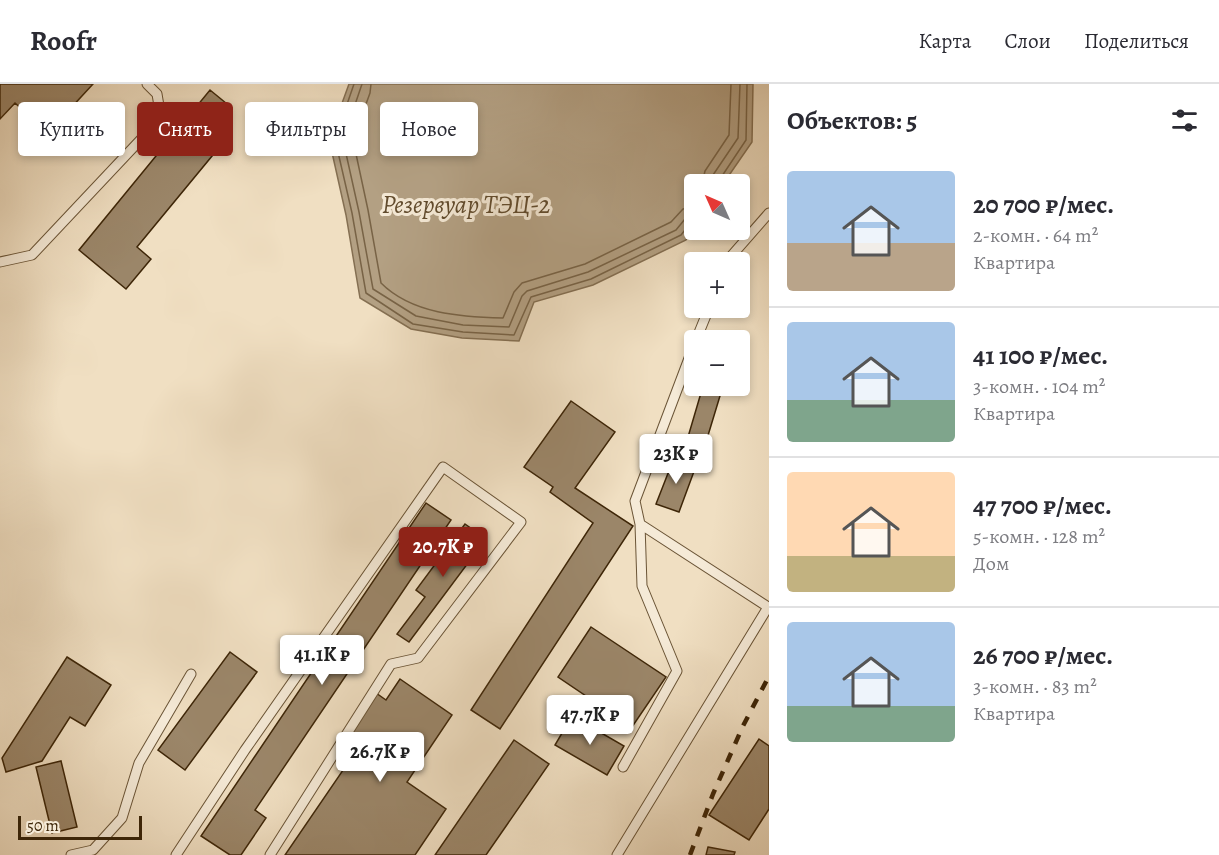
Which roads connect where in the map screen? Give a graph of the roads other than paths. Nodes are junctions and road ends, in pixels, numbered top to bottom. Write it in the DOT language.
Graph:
graph roads {
  1 [pos="147,84"];
  2 [pos="769,213"];
  3 [pos="735,252"];
  4 [pos="0,262"];
  5 [pos="684,371"];
  6 [pos="640,524"];
  7 [pos="191,674"];
  8 [pos="623,767"];
  9 [pos="71,855"];
  10 [pos="176,855"];
  11 [pos="270,855"];
  12 [pos="617,855"];
  1 -- 4 [label="lane"];
  2 -- 3 [label="lane"];
  5 -- 6 [label="lane"];
  6 -- 8 [label="lane"];
  6 -- 12 [label="lane"];
  7 -- 9 [label="lane"];
  10 -- 11 [label="lane"];
}
